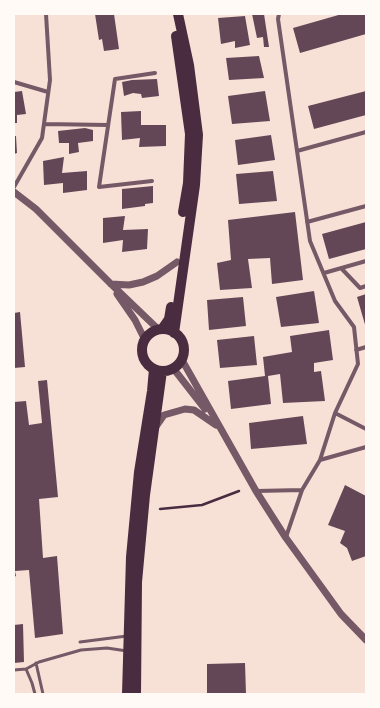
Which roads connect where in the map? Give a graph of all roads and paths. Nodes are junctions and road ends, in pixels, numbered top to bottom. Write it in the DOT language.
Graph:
graph roads {
  1 [pos="46,14"];
  2 [pos="172,14"];
  3 [pos="178,14"];
  4 [pos="279,14"];
  5 [pos="155,73"];
  6 [pos="14,82"];
  7 [pos="48,92"];
  8 [pos="44,124"];
  9 [pos="108,125"];
  10 [pos="366,133"];
  11 [pos="297,151"];
  12 [pos="152,181"];
  13 [pos="14,187"];
  14 [pos="14,192"];
  15 [pos="366,206"];
  16 [pos="308,222"];
  17 [pos="366,261"];
  18 [pos="177,262"];
  19 [pos="341,268"];
  20 [pos="324,273"];
  21 [pos="111,284"];
  22 [pos="366,286"];
  23 [pos="161,330"];
  24 [pos="174,333"];
  25 [pos="145,340"];
  26 [pos="366,347"];
  27 [pos="356,350"];
  28 [pos="182,360"];
  29 [pos="173,368"];
  30 [pos="158,370"];
  31 [pos="335,414"];
  32 [pos="218,426"];
  33 [pos="154,429"];
  34 [pos="366,429"];
  35 [pos="366,447"];
  36 [pos="320,460"];
  37 [pos="302,490"];
  38 [pos="239,491"];
  39 [pos="256,491"];
  40 [pos="160,509"];
  41 [pos="286,538"];
  42 [pos="128,636"];
  43 [pos="366,640"];
  44 [pos="80,642"];
  45 [pos="132,650"];
  46 [pos="36,663"];
  47 [pos="26,668"];
  48 [pos="14,670"];
  49 [pos="35,694"];
  50 [pos="43,694"];
  51 [pos="127,694"];
  52 [pos="136,694"];
  1 -- 7 [label="street"];
  2 -- 18 [label="main road"];
  3 -- 24 [label="main road"];
  4 -- 11 [label="street"];
  5 -- 9 [label="street"];
  6 -- 7 [label="street"];
  7 -- 8 [label="street"];
  8 -- 9 [label="street"];
  8 -- 13 [label="street"];
  9 -- 12 [label="street"];
  10 -- 11 [label="street"];
  11 -- 16 [label="street"];
  14 -- 21 [label="street"];
  15 -- 16 [label="street"];
  16 -- 20 [label="street"];
  17 -- 19 [label="street"];
  18 -- 21 [label="street"];
  18 -- 23 [label="main road"];
  19 -- 20 [label="street"];
  19 -- 22 [label="street"];
  20 -- 27 [label="street"];
  21 -- 23 [label="street"];
  21 -- 25 [label="street"];
  23 -- 24 [label="main road"];
  23 -- 25 [label="main road"];
  24 -- 28 [label="main road"];
  25 -- 30 [label="main road"];
  26 -- 27 [label="street"];
  27 -- 31 [label="street"];
  28 -- 29 [label="main road"];
  28 -- 32 [label="street"];
  29 -- 30 [label="main road"];
  29 -- 32 [label="street"];
  30 -- 33 [label="main road"];
  30 -- 42 [label="main road"];
  31 -- 34 [label="street"];
  31 -- 36 [label="street"];
  32 -- 33 [label="street"];
  32 -- 39 [label="street"];
  33 -- 45 [label="main road"];
  35 -- 36 [label="street"];
  36 -- 37 [label="street"];
  37 -- 39 [label="street"];
  37 -- 41 [label="street"];
  38 -- 40 [label="path"];
  39 -- 41 [label="street"];
  41 -- 43 [label="street"];
  42 -- 44 [label="lane"];
  42 -- 45 [label="main road"];
  45 -- 46 [label="lane"];
  45 -- 51 [label="main road"];
  45 -- 52 [label="main road"];
  46 -- 47 [label="lane"];
  46 -- 50 [label="lane"];
  47 -- 48 [label="lane"];
  47 -- 49 [label="lane"];
}
